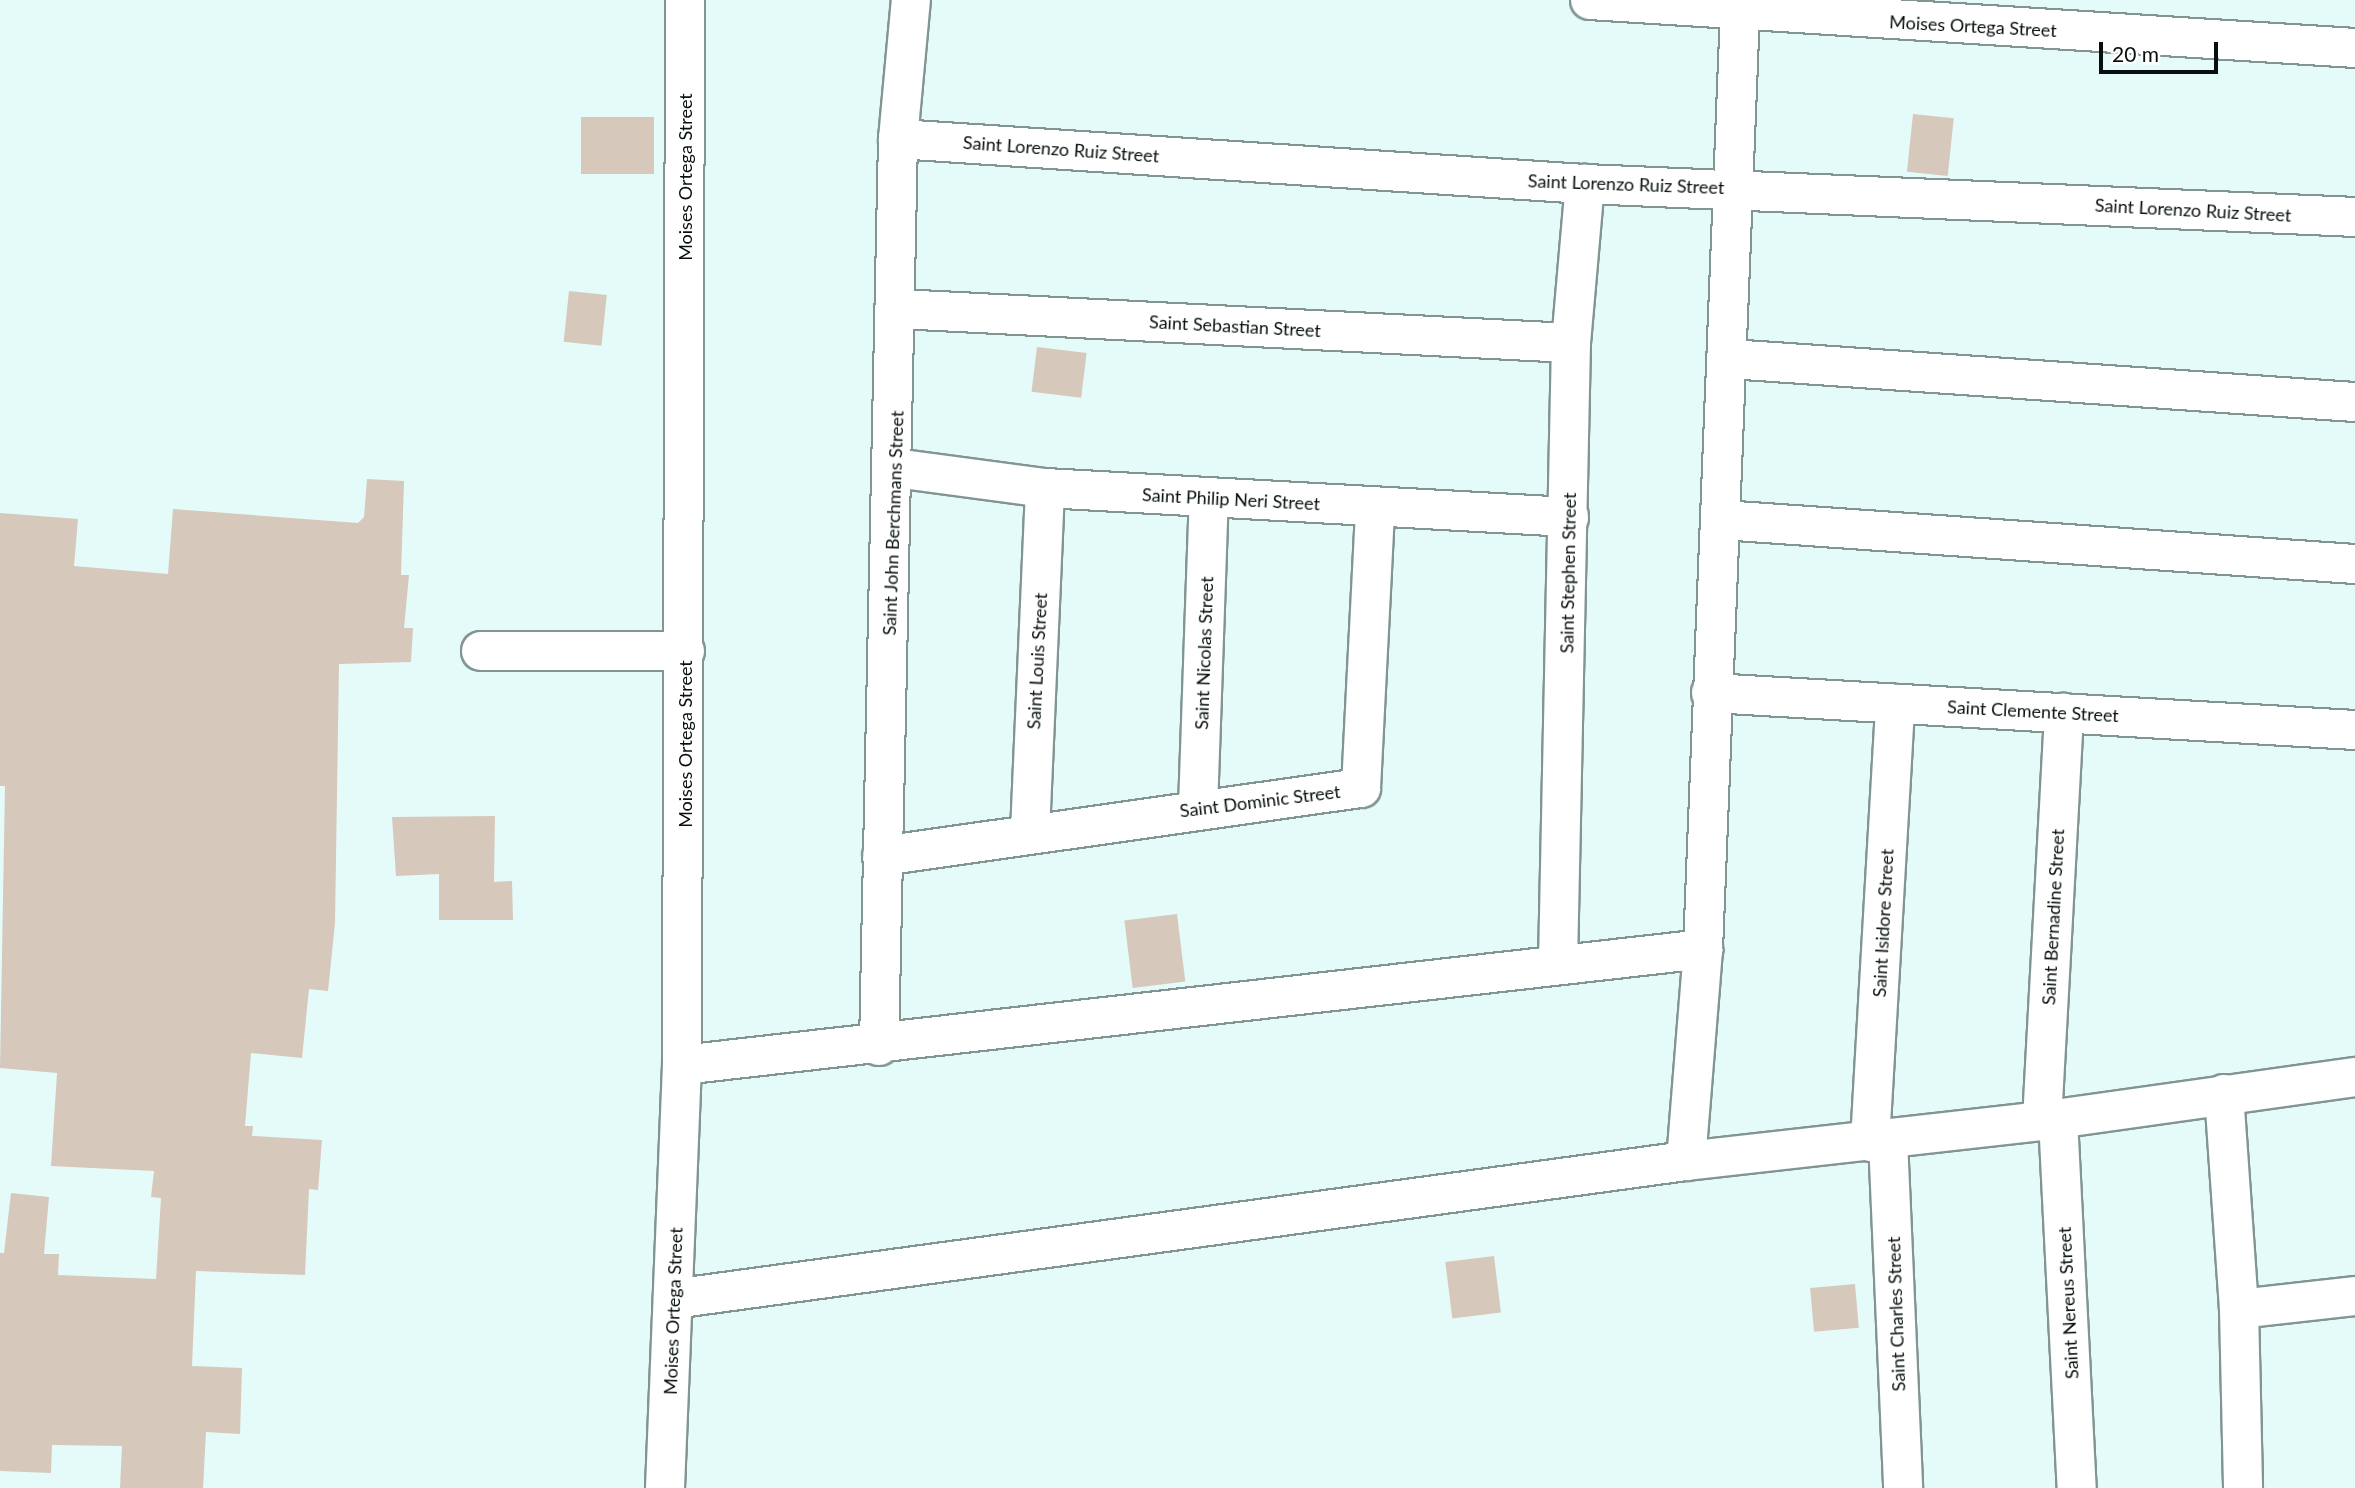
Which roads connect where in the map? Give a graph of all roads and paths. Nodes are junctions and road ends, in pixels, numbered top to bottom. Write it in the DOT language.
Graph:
graph roads {
  1 [pos="685,0"];
  2 [pos="911,0"];
  3 [pos="1590,0"];
  4 [pos="1740,12"];
  5 [pos="2355,48"];
  6 [pos="898,139"];
  7 [pos="1585,184"];
  8 [pos="1732,189"];
  9 [pos="2355,218"];
  10 [pos="899,309"];
  11 [pos="1571,344"];
  12 [pos="1730,359"];
  13 [pos="2355,402"];
  14 [pos="895,468"];
  15 [pos="1045,488"];
  16 [pos="1209,498"];
  17 [pos="1375,508"];
  18 [pos="1569,517"];
  19 [pos="1721,520"];
  20 [pos="2355,565"];
  21 [pos="481,651"];
  22 [pos="685,651"];
  23 [pos="1711,693"];
  24 [pos="1895,704"];
  25 [pos="2064,713"];
  26 [pos="2355,730"];
  27 [pos="1198,808"];
  28 [pos="1030,833"];
  29 [pos="882,856"];
  30 [pos="1703,949"];
  31 [pos="1558,963"];
  32 [pos="879,1046"];
  33 [pos="682,1065"];
  34 [pos="2355,1077"];
  35 [pos="2224,1094"];
  36 [pos="2050,1120"];
  37 [pos="1879,1141"];
  38 [pos="1686,1161"];
  39 [pos="2355,1296"];
  40 [pos="673,1299"];
  41 [pos="2239,1309"];
  42 [pos="666,1488"];
  43 [pos="1903,1488"];
  44 [pos="2077,1488"];
  45 [pos="2243,1488"];
  1 -- 22 [label="street, Moises Ortega Street"];
  2 -- 6 [label="street, Saint John Berchmans Street"];
  3 -- 4 [label="street, Moises Ortega Street"];
  4 -- 5 [label="street, Moises Ortega Street"];
  4 -- 8 [label="street"];
  6 -- 7 [label="street, Saint Lorenzo Ruiz Street"];
  6 -- 10 [label="street, Saint John Berchmans Street"];
  7 -- 8 [label="street, Saint Lorenzo Ruiz Street"];
  7 -- 11 [label="street, Saint Stephen Street"];
  8 -- 9 [label="street, Saint Lorenzo Ruiz Street"];
  8 -- 12 [label="street"];
  10 -- 11 [label="street, Saint Sebastian Street"];
  10 -- 14 [label="street, Saint John Berchmans Street"];
  11 -- 18 [label="street, Saint Stephen Street"];
  12 -- 13 [label="street"];
  12 -- 19 [label="street"];
  14 -- 15 [label="street, Saint Philip Neri Street"];
  14 -- 29 [label="street, Saint John Berchmans Street"];
  15 -- 16 [label="street, Saint Philip Neri Street"];
  15 -- 28 [label="street, Saint Louis Street"];
  16 -- 17 [label="street, Saint Philip Neri Street"];
  16 -- 27 [label="street, Saint Nicolas Street"];
  17 -- 18 [label="street, Saint Philip Neri Street"];
  17 -- 27 [label="street, Saint Dominic Street"];
  18 -- 31 [label="street, Saint Stephen Street"];
  19 -- 20 [label="street"];
  19 -- 23 [label="street"];
  21 -- 22 [label="street"];
  22 -- 33 [label="street, Moises Ortega Street"];
  23 -- 24 [label="street, Saint Clemente Street"];
  23 -- 30 [label="street"];
  24 -- 25 [label="street, Saint Clemente Street"];
  24 -- 37 [label="street, Saint Isidore Street"];
  25 -- 26 [label="street, Saint Clemente Street"];
  25 -- 36 [label="street, Saint Bernadine Street"];
  27 -- 28 [label="street, Saint Dominic Street"];
  28 -- 29 [label="street, Saint Dominic Street"];
  29 -- 32 [label="street, Saint John Berchmans Street"];
  30 -- 31 [label="street"];
  30 -- 38 [label="street"];
  31 -- 32 [label="street"];
  32 -- 33 [label="street"];
  33 -- 40 [label="street, Moises Ortega Street"];
  34 -- 35 [label="street"];
  35 -- 36 [label="street"];
  35 -- 41 [label="street"];
  36 -- 37 [label="street"];
  36 -- 44 [label="street, Saint Nereus Street"];
  37 -- 38 [label="street"];
  37 -- 43 [label="street, Saint Charles Street"];
  38 -- 40 [label="street"];
  39 -- 41 [label="street"];
  40 -- 42 [label="street, Moises Ortega Street"];
  41 -- 45 [label="street"];
}
